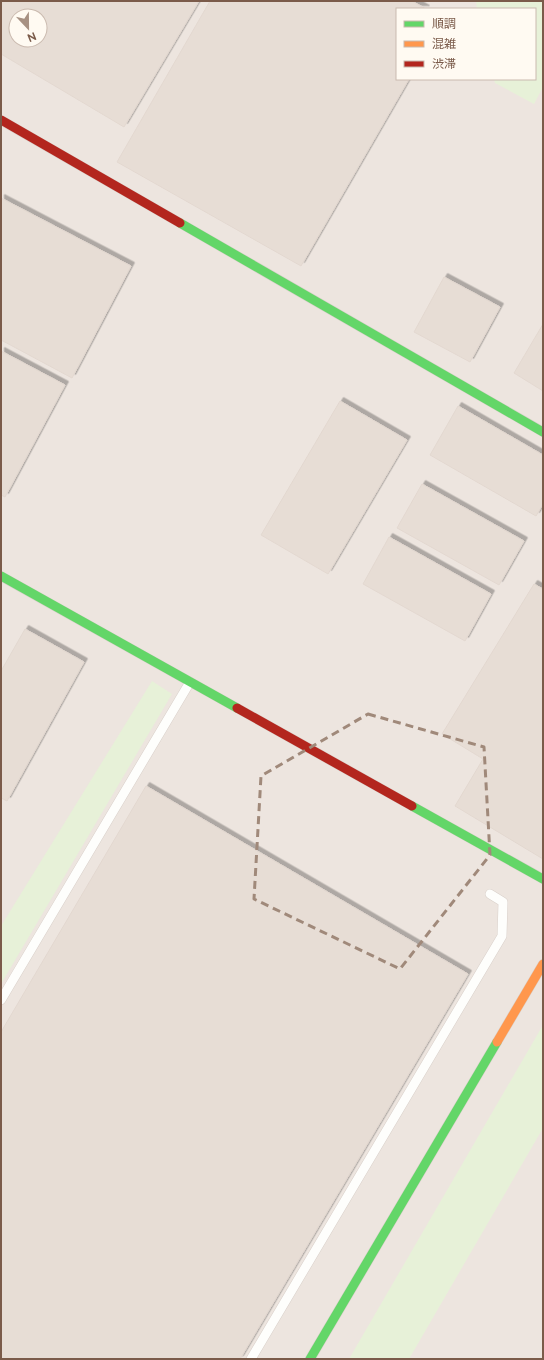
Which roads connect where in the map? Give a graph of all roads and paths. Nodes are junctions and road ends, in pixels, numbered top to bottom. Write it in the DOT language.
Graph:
graph roads {
  1 [pos="1,120"];
  2 [pos="543,432"];
  3 [pos="1,576"];
  4 [pos="190,682"];
  5 [pos="543,879"];
  6 [pos="490,894"];
  7 [pos="543,964"];
  8 [pos="1,1000"];
  9 [pos="251,1359"];
  10 [pos="310,1359"];
  1 -- 2 [label="street"];
  3 -- 4 [label="street"];
  4 -- 5 [label="street"];
  4 -- 8 [label="lane"];
  6 -- 9 [label="lane"];
  7 -- 10 [label="street"];
}
